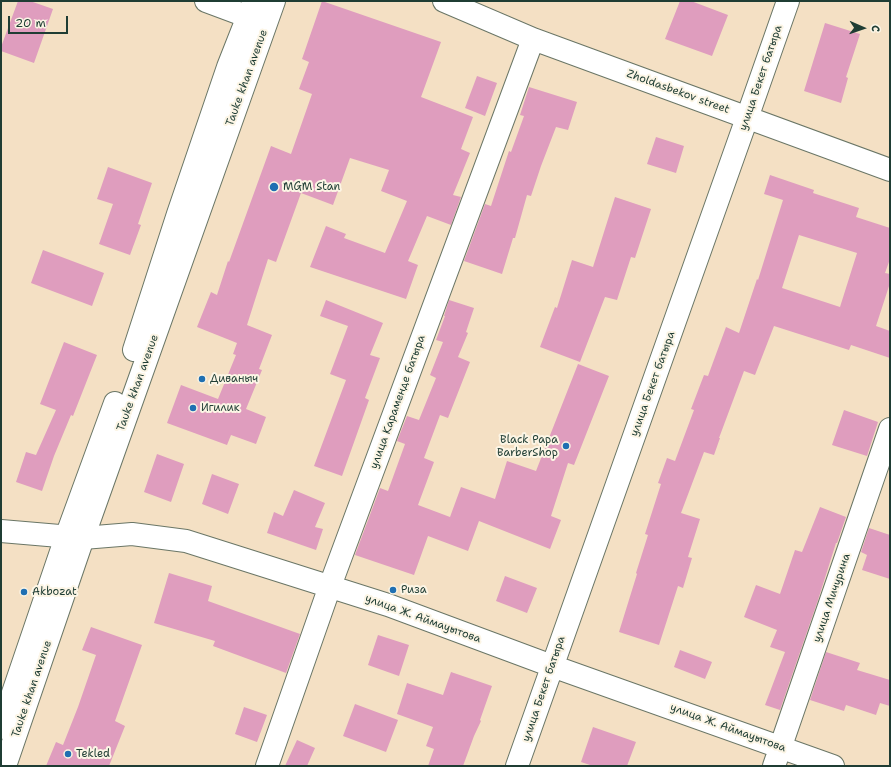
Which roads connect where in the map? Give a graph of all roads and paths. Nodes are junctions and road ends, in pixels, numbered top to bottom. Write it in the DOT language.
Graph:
graph roads {
  1 [pos="206,1"];
  2 [pos="274,1"];
  3 [pos="444,1"];
  4 [pos="788,1"];
  5 [pos="255,11"];
  6 [pos="533,39"];
  7 [pos="748,118"];
  8 [pos="890,170"];
  9 [pos="890,429"];
  10 [pos="1,531"];
  11 [pos="75,538"];
  12 [pos="330,586"];
  13 [pos="552,666"];
  14 [pos="1,728"];
  15 [pos="777,757"];
  16 [pos="5,766"];
  17 [pos="267,766"];
  18 [pos="517,766"];
  19 [pos="833,766"];
  1 -- 5 [label="street"];
  2 -- 5 [label="street, Tauke khan avenue"];
  3 -- 6 [label="street, Zholdasbekov street"];
  4 -- 7 [label="street, улица Бекет батыра"];
  5 -- 11 [label="street, Tauke khan avenue"];
  6 -- 7 [label="street, Zholdasbekov street"];
  6 -- 12 [label="street, улица Караменде батыра"];
  7 -- 8 [label="street, Zholdasbekov street"];
  7 -- 13 [label="street, улица Бекет батыра"];
  9 -- 15 [label="street, улица Мичурина"];
  10 -- 11 [label="street, улица Ж. Аймауытова"];
  11 -- 12 [label="street, улица Ж. Аймауытова"];
  11 -- 14 [label="street, Tauke khan avenue"];
  11 -- 16 [label="street, Tauke khan avenue"];
  12 -- 13 [label="street, улица Ж. Аймауытова"];
  12 -- 17 [label="street, улица Караменде батыра"];
  13 -- 15 [label="street, улица Ж. Аймауытова"];
  13 -- 18 [label="street, улица Бекет батыра"];
  15 -- 19 [label="street, улица Ж. Аймауытова"];
}
